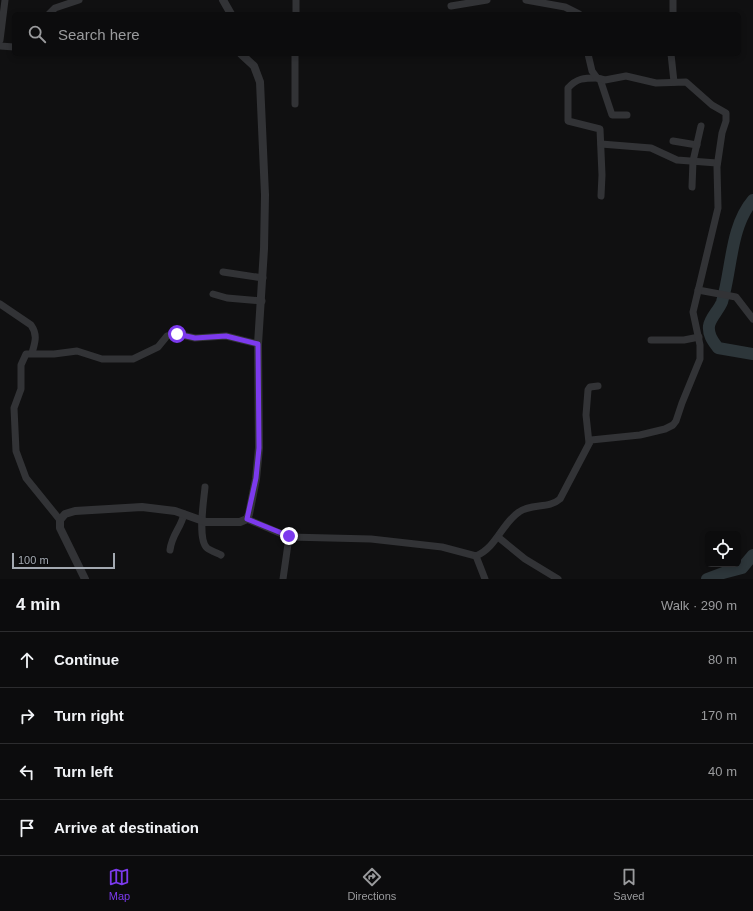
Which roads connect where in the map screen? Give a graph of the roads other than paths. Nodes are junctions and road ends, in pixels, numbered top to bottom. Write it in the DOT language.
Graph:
graph roads {
  1 [pos="5,0"];
  2 [pos="56,0"];
  3 [pos="79,0"];
  4 [pos="223,0"];
  5 [pos="296,0"];
  6 [pos="487,0"];
  7 [pos="526,0"];
  8 [pos="673,0"];
  9 [pos="451,6"];
  10 [pos="55,8"];
  11 [pos="51,12"];
  12 [pos="230,12"];
  13 [pos="296,12"];
  14 [pos="574,12"];
  15 [pos="673,12"];
  16 [pos="0,40"];
  17 [pos="0,46"];
  18 [pos="12,47"];
  19 [pos="243,56"];
  20 [pos="295,56"];
  21 [pos="588,56"];
  22 [pos="671,56"];
  23 [pos="599,79"];
  24 [pos="674,82"];
  25 [pos="295,104"];
  26 [pos="627,115"];
  27 [pos="701,126"];
  28 [pos="673,140"];
  29 [pos="601,144"];
  30 [pos="697,145"];
  31 [pos="693,161"];
  32 [pos="717,163"];
  33 [pos="692,187"];
  34 [pos="601,196"];
  35 [pos="223,272"];
  36 [pos="263,278"];
  37 [pos="698,290"];
  38 [pos="213,294"];
  39 [pos="262,301"];
  40 [pos="0,304"];
  41 [pos="753,319"];
  42 [pos="699,337"];
  43 [pos="651,340"];
  44 [pos="258,344"];
  45 [pos="32,354"];
  46 [pos="598,386"];
  47 [pos="589,442"];
  48 [pos="205,487"];
  49 [pos="184,514"];
  50 [pos="247,519"];
  51 [pos="60,520"];
  52 [pos="201,521"];
  53 [pos="289,536"];
  54 [pos="498,537"];
  55 [pos="170,550"];
  56 [pos="221,555"];
  57 [pos="476,556"];
  58 [pos="85,579"];
  59 [pos="283,579"];
  60 [pos="485,579"];
  61 [pos="558,579"];
  1 -- 16 [label="street"];
  2 -- 10 [label="street"];
  3 -- 10 [label="street"];
  4 -- 12 [label="street"];
  5 -- 13 [label="street"];
  6 -- 9 [label="street"];
  7 -- 14 [label="street"];
  8 -- 15 [label="street"];
  10 -- 11 [label="street"];
  17 -- 18 [label="street"];
  19 -- 36 [label="street"];
  20 -- 25 [label="street"];
  21 -- 23 [label="street"];
  22 -- 24 [label="street"];
  23 -- 24 [label="street"];
  23 -- 26 [label="street"];
  23 -- 29 [label="street"];
  24 -- 32 [label="street"];
  27 -- 30 [label="street"];
  28 -- 30 [label="street"];
  29 -- 31 [label="street"];
  29 -- 34 [label="street"];
  30 -- 31 [label="street"];
  31 -- 32 [label="street"];
  31 -- 33 [label="street"];
  32 -- 37 [label="street"];
  35 -- 36 [label="street"];
  36 -- 39 [label="street"];
  37 -- 41 [label="street"];
  37 -- 42 [label="street"];
  38 -- 39 [label="street"];
  39 -- 44 [label="street"];
  40 -- 45 [label="street"];
  42 -- 43 [label="street"];
  42 -- 47 [label="street"];
  44 -- 45 [label="street"];
  44 -- 50 [label="street"];
  45 -- 51 [label="street"];
  46 -- 47 [label="street"];
  47 -- 54 [label="street"];
  48 -- 52 [label="street"];
  49 -- 51 [label="street"];
  49 -- 52 [label="street"];
  49 -- 55 [label="street"];
  50 -- 52 [label="street"];
  50 -- 53 [label="street"];
  51 -- 58 [label="street"];
  52 -- 56 [label="street"];
  53 -- 57 [label="street"];
  53 -- 59 [label="street"];
  54 -- 57 [label="street"];
  54 -- 61 [label="street"];
  57 -- 60 [label="street"];
}
